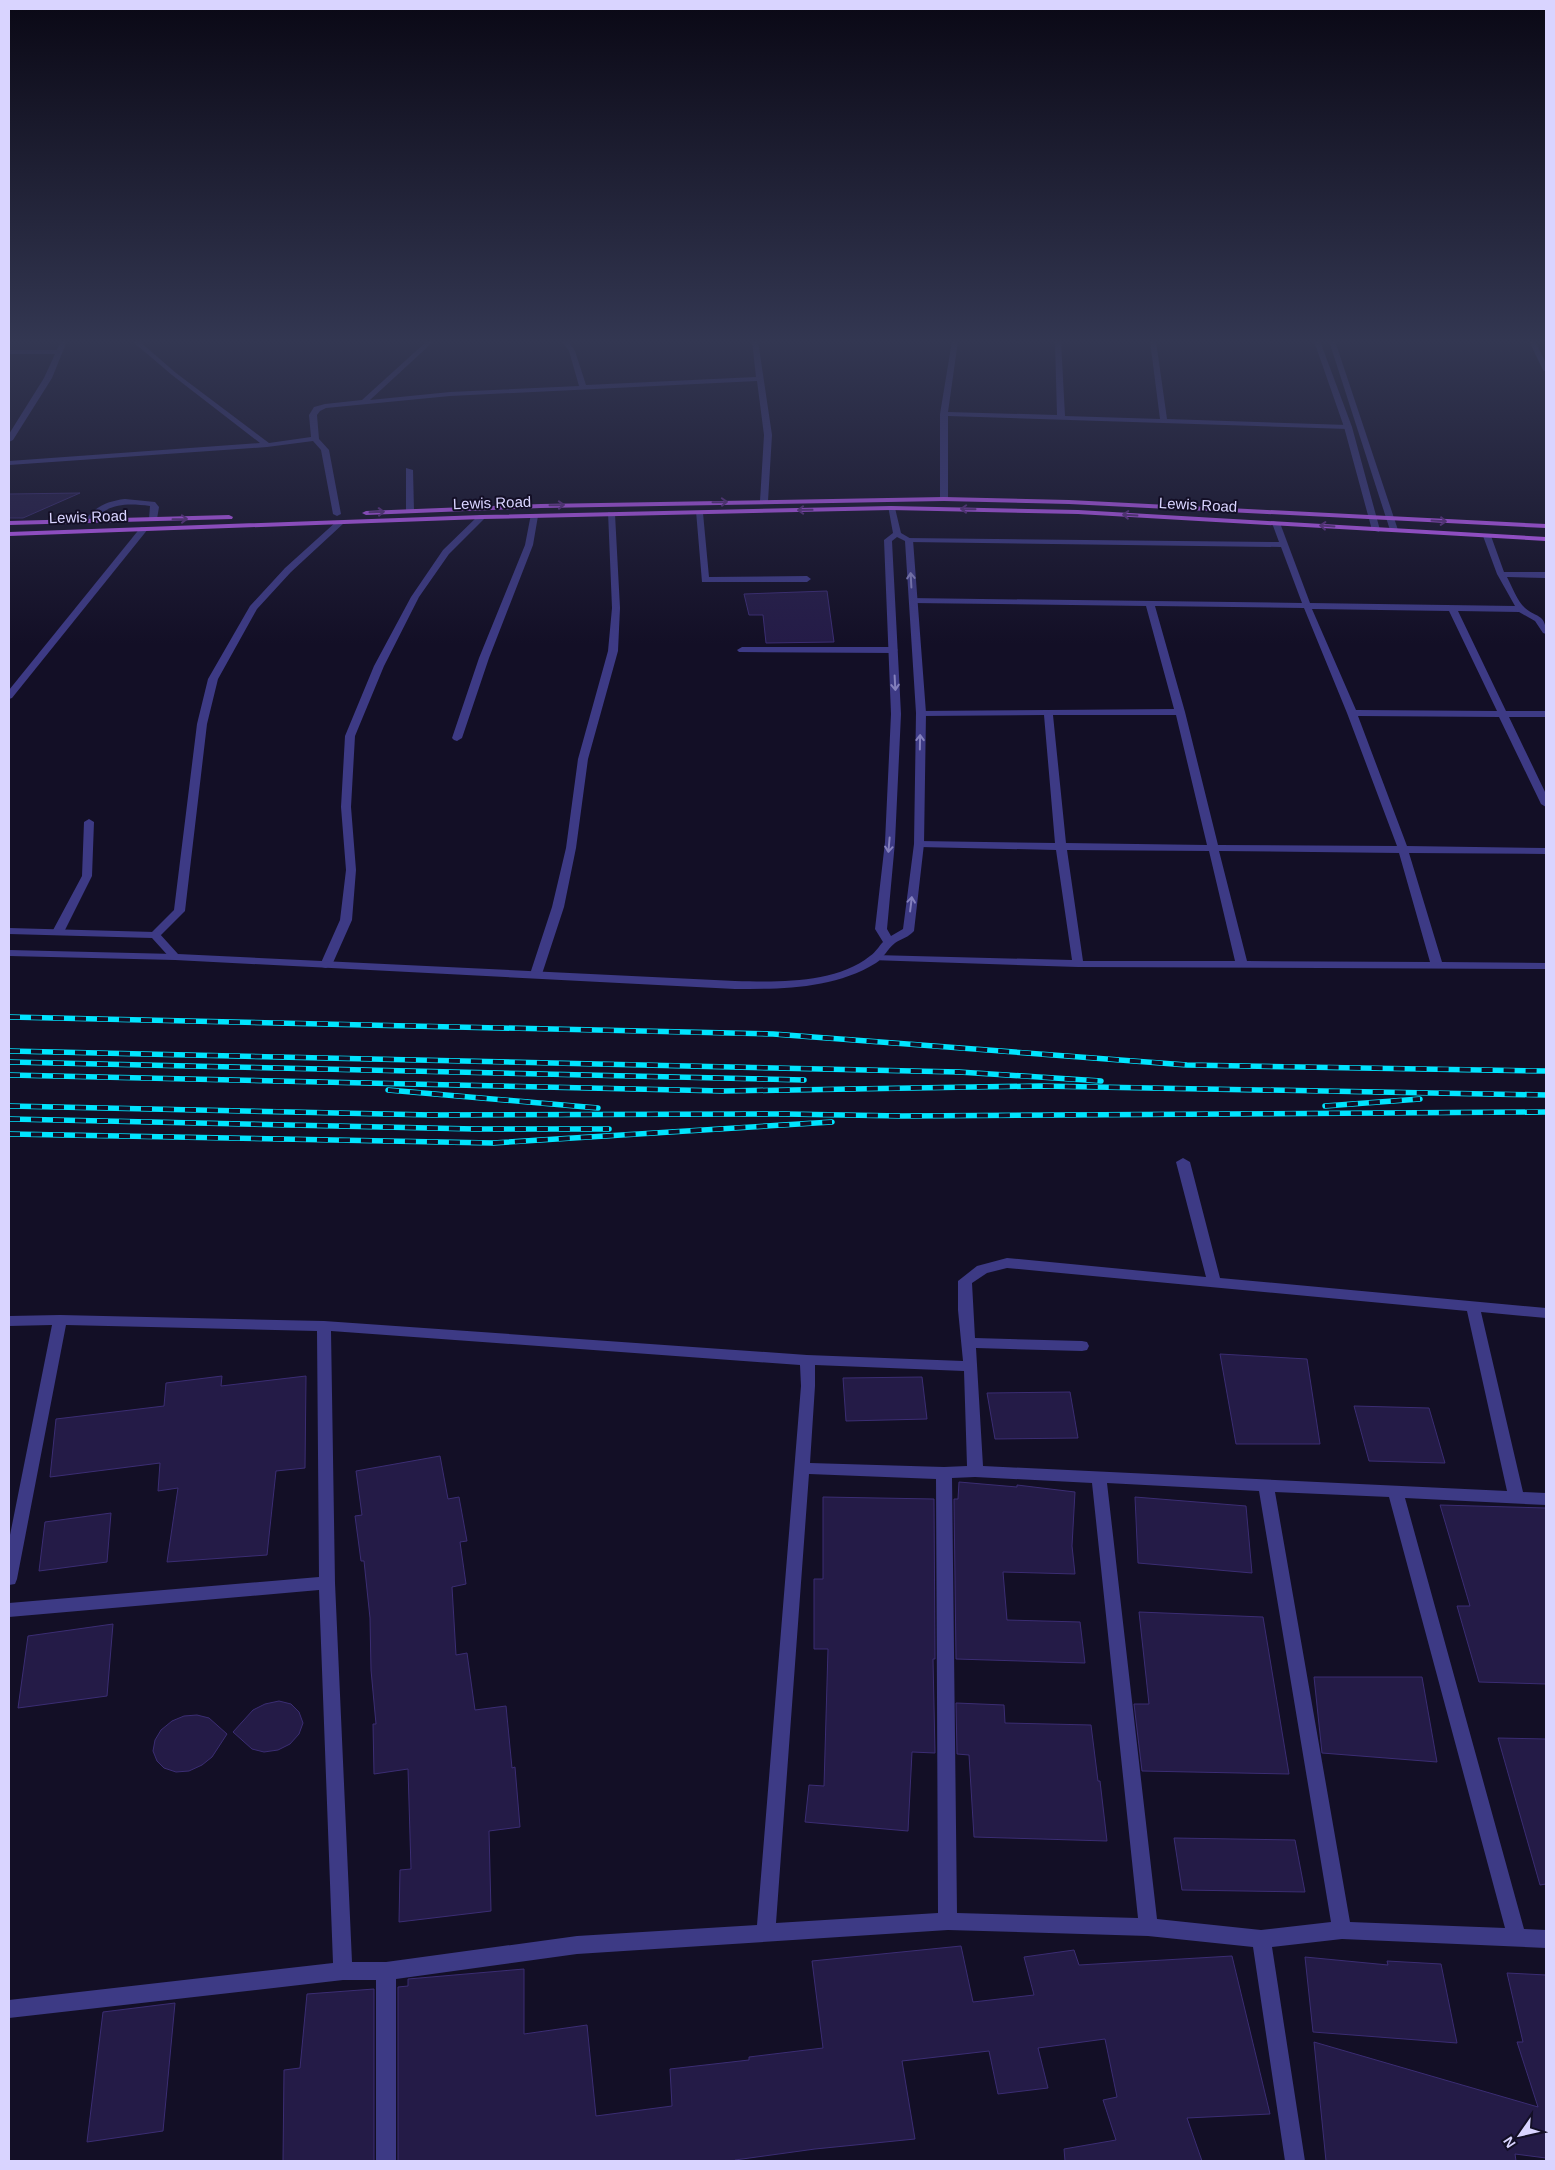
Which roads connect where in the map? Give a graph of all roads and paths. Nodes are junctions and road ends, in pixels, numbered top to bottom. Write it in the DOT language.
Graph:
graph roads {
  1 [pos="263,442"];
  2 [pos="289,442"];
  3 [pos="318,442"];
  4 [pos="768,442"];
  5 [pos="944,442"];
  6 [pos="1352,442"];
  7 [pos="1366,442"];
  8 [pos="267,445"];
  9 [pos="9,463"];
  10 [pos="409,470"];
  11 [pos="944,499"];
  12 [pos="764,501"];
  13 [pos="891,508"];
  14 [pos="410,511"];
  15 [pos="699,513"];
  16 [pos="612,514"];
  17 [pos="534,516"];
  18 [pos="482,517"];
  19 [pos="338,518"];
  20 [pos="1373,518"];
  21 [pos="1390,518"];
  22 [pos="154,519"];
  23 [pos="273,520"];
  24 [pos="88,521"];
  25 [pos="9,523"];
  26 [pos="1276,523"];
  27 [pos="1546,526"];
  28 [pos="144,529"];
  29 [pos="1376,530"];
  30 [pos="1394,530"];
  31 [pos="9,534"];
  32 [pos="897,534"];
  33 [pos="1487,536"];
  34 [pos="1546,539"];
  35 [pos="909,540"];
  36 [pos="1284,545"];
  37 [pos="1501,574"];
  38 [pos="1546,575"];
  39 [pos="807,579"];
  40 [pos="912,600"];
  41 [pos="1150,604"];
  42 [pos="1306,606"];
  43 [pos="1452,607"];
  44 [pos="1521,609"];
  45 [pos="1546,631"];
  46 [pos="742,650"];
  47 [pos="893,650"];
  48 [pos="9,696"];
  49 [pos="1048,712"];
  50 [pos="1180,712"];
  51 [pos="921,713"];
  52 [pos="1352,713"];
  53 [pos="1501,713"];
  54 [pos="1546,714"];
  55 [pos="457,738"];
  56 [pos="1546,804"];
  57 [pos="89,822"];
  58 [pos="919,844"];
  59 [pos="1061,848"];
  60 [pos="1403,849"];
  61 [pos="1212,850"];
  62 [pos="1546,851"];
  63 [pos="9,931"];
  64 [pos="58,932"];
  65 [pos="155,935"];
  66 [pos="889,942"];
  67 [pos="9,953"];
  68 [pos="175,957"];
  69 [pos="875,958"];
  70 [pos="1078,964"];
  71 [pos="326,965"];
  72 [pos="1242,966"];
  73 [pos="1437,966"];
  74 [pos="1546,966"];
  75 [pos="536,974"];
  76 [pos="1183,1162"];
  77 [pos="1214,1282"];
  78 [pos="1473,1306"];
  79 [pos="1546,1313"];
  80 [pos="60,1320"];
  81 [pos="9,1321"];
  82 [pos="324,1326"];
  83 [pos="968,1343"];
  84 [pos="1082,1346"];
  85 [pos="807,1360"];
  86 [pos="971,1366"];
  87 [pos="802,1468"];
  88 [pos="975,1471"];
  89 [pos="944,1473"];
  90 [pos="1099,1478"];
  91 [pos="1266,1485"];
  92 [pos="1395,1491"];
  93 [pos="1516,1497"];
  94 [pos="1546,1499"];
  95 [pos="9,1580"];
  96 [pos="327,1583"];
  97 [pos="9,1610"];
  98 [pos="948,1922"];
  99 [pos="1148,1927"];
  100 [pos="1342,1930"];
  101 [pos="766,1933"];
  102 [pos="1517,1938"];
  103 [pos="1261,1939"];
  104 [pos="1546,1939"];
  105 [pos="344,1971"];
  106 [pos="386,1971"];
  107 [pos="9,2010"];
  108 [pos="386,2161"];
  109 [pos="1295,2161"];
  1 -- 8 [label="street"];
  2 -- 8 [label="street"];
  3 -- 19 [label="street"];
  4 -- 12 [label="street"];
  5 -- 11 [label="street"];
  6 -- 20 [label="street"];
  7 -- 21 [label="street"];
  8 -- 9 [label="street"];
  10 -- 14 [label="street"];
  11 -- 12 [label="main road, Lewis Road"];
  11 -- 20 [label="main road, Lewis Road"];
  14 -- 12 [label="main road, Lewis Road, one-way"];
  13 -- 15 [label="main road, Lewis Road, one-way"];
  26 -- 13 [label="main road, Lewis Road, one-way"];
  13 -- 32 [label="street"];
  19 -- 14 [label="main road, Lewis Road, one-way"];
  15 -- 16 [label="main road, Lewis Road"];
  15 -- 39 [label="street"];
  16 -- 17 [label="main road, Lewis Road"];
  16 -- 75 [label="street"];
  17 -- 18 [label="main road, Lewis Road"];
  17 -- 55 [label="street"];
  18 -- 19 [label="main road, Lewis Road"];
  18 -- 71 [label="street"];
  19 -- 23 [label="main road, Lewis Road"];
  19 -- 65 [label="street"];
  20 -- 21 [label="main road, Lewis Road"];
  20 -- 29 [label="street"];
  21 -- 27 [label="main road, Lewis Road, one-way"];
  21 -- 30 [label="street"];
  22 -- 23 [label="main road, Lewis Road, one-way"];
  22 -- 24 [label="main road, Lewis Road"];
  22 -- 24 [label="street"];
  23 -- 28 [label="main road, Lewis Road"];
  24 -- 25 [label="main road, Lewis Road"];
  29 -- 26 [label="main road, Lewis Road, one-way"];
  26 -- 36 [label="street"];
  28 -- 31 [label="main road, Lewis Road"];
  28 -- 48 [label="street"];
  29 -- 30 [label="main road, Lewis Road"];
  30 -- 33 [label="main road, Lewis Road"];
  32 -- 35 [label="street"];
  32 -- 47 [label="street"];
  33 -- 34 [label="main road, Lewis Road"];
  33 -- 37 [label="street"];
  35 -- 36 [label="street"];
  40 -- 35 [label="street, one-way"];
  36 -- 42 [label="street"];
  37 -- 38 [label="street"];
  37 -- 44 [label="street"];
  40 -- 41 [label="street"];
  40 -- 51 [label="street"];
  41 -- 42 [label="street"];
  41 -- 50 [label="street"];
  42 -- 43 [label="street"];
  42 -- 52 [label="street"];
  43 -- 44 [label="street"];
  43 -- 53 [label="street"];
  44 -- 45 [label="street"];
  46 -- 47 [label="street"];
  47 -- 66 [label="street, one-way"];
  49 -- 50 [label="street"];
  49 -- 51 [label="street"];
  49 -- 59 [label="street"];
  50 -- 61 [label="street"];
  58 -- 51 [label="street, one-way"];
  52 -- 53 [label="street"];
  52 -- 60 [label="street"];
  53 -- 54 [label="street"];
  53 -- 56 [label="street"];
  57 -- 64 [label="street"];
  58 -- 59 [label="street"];
  66 -- 58 [label="street, one-way"];
  59 -- 61 [label="street"];
  59 -- 70 [label="street"];
  60 -- 61 [label="street"];
  60 -- 62 [label="street"];
  60 -- 73 [label="street"];
  61 -- 72 [label="street"];
  63 -- 64 [label="street"];
  64 -- 65 [label="street"];
  65 -- 68 [label="street"];
  66 -- 69 [label="street"];
  67 -- 68 [label="street"];
  68 -- 71 [label="street"];
  69 -- 70 [label="street"];
  69 -- 75 [label="street"];
  70 -- 72 [label="street"];
  71 -- 75 [label="street"];
  72 -- 73 [label="street"];
  73 -- 74 [label="street"];
  76 -- 77 [label="street"];
  77 -- 78 [label="street"];
  77 -- 83 [label="street"];
  78 -- 79 [label="street"];
  78 -- 93 [label="street"];
  80 -- 81 [label="street"];
  80 -- 82 [label="street"];
  80 -- 95 [label="street"];
  82 -- 85 [label="street"];
  82 -- 96 [label="street"];
  83 -- 84 [label="street"];
  83 -- 86 [label="street"];
  85 -- 86 [label="street"];
  85 -- 87 [label="street"];
  86 -- 88 [label="street"];
  87 -- 89 [label="street"];
  87 -- 101 [label="street"];
  88 -- 89 [label="street"];
  88 -- 90 [label="street"];
  89 -- 98 [label="street"];
  90 -- 91 [label="street"];
  90 -- 99 [label="street"];
  91 -- 92 [label="street"];
  91 -- 100 [label="street"];
  92 -- 93 [label="street"];
  92 -- 102 [label="street"];
  93 -- 94 [label="street"];
  96 -- 97 [label="street"];
  96 -- 105 [label="street"];
  98 -- 99 [label="street"];
  98 -- 101 [label="street"];
  99 -- 103 [label="street"];
  100 -- 102 [label="street"];
  100 -- 103 [label="street"];
  101 -- 106 [label="street"];
  102 -- 104 [label="street"];
  103 -- 109 [label="street"];
  105 -- 106 [label="street"];
  105 -- 107 [label="street"];
  106 -- 108 [label="street"];
}
